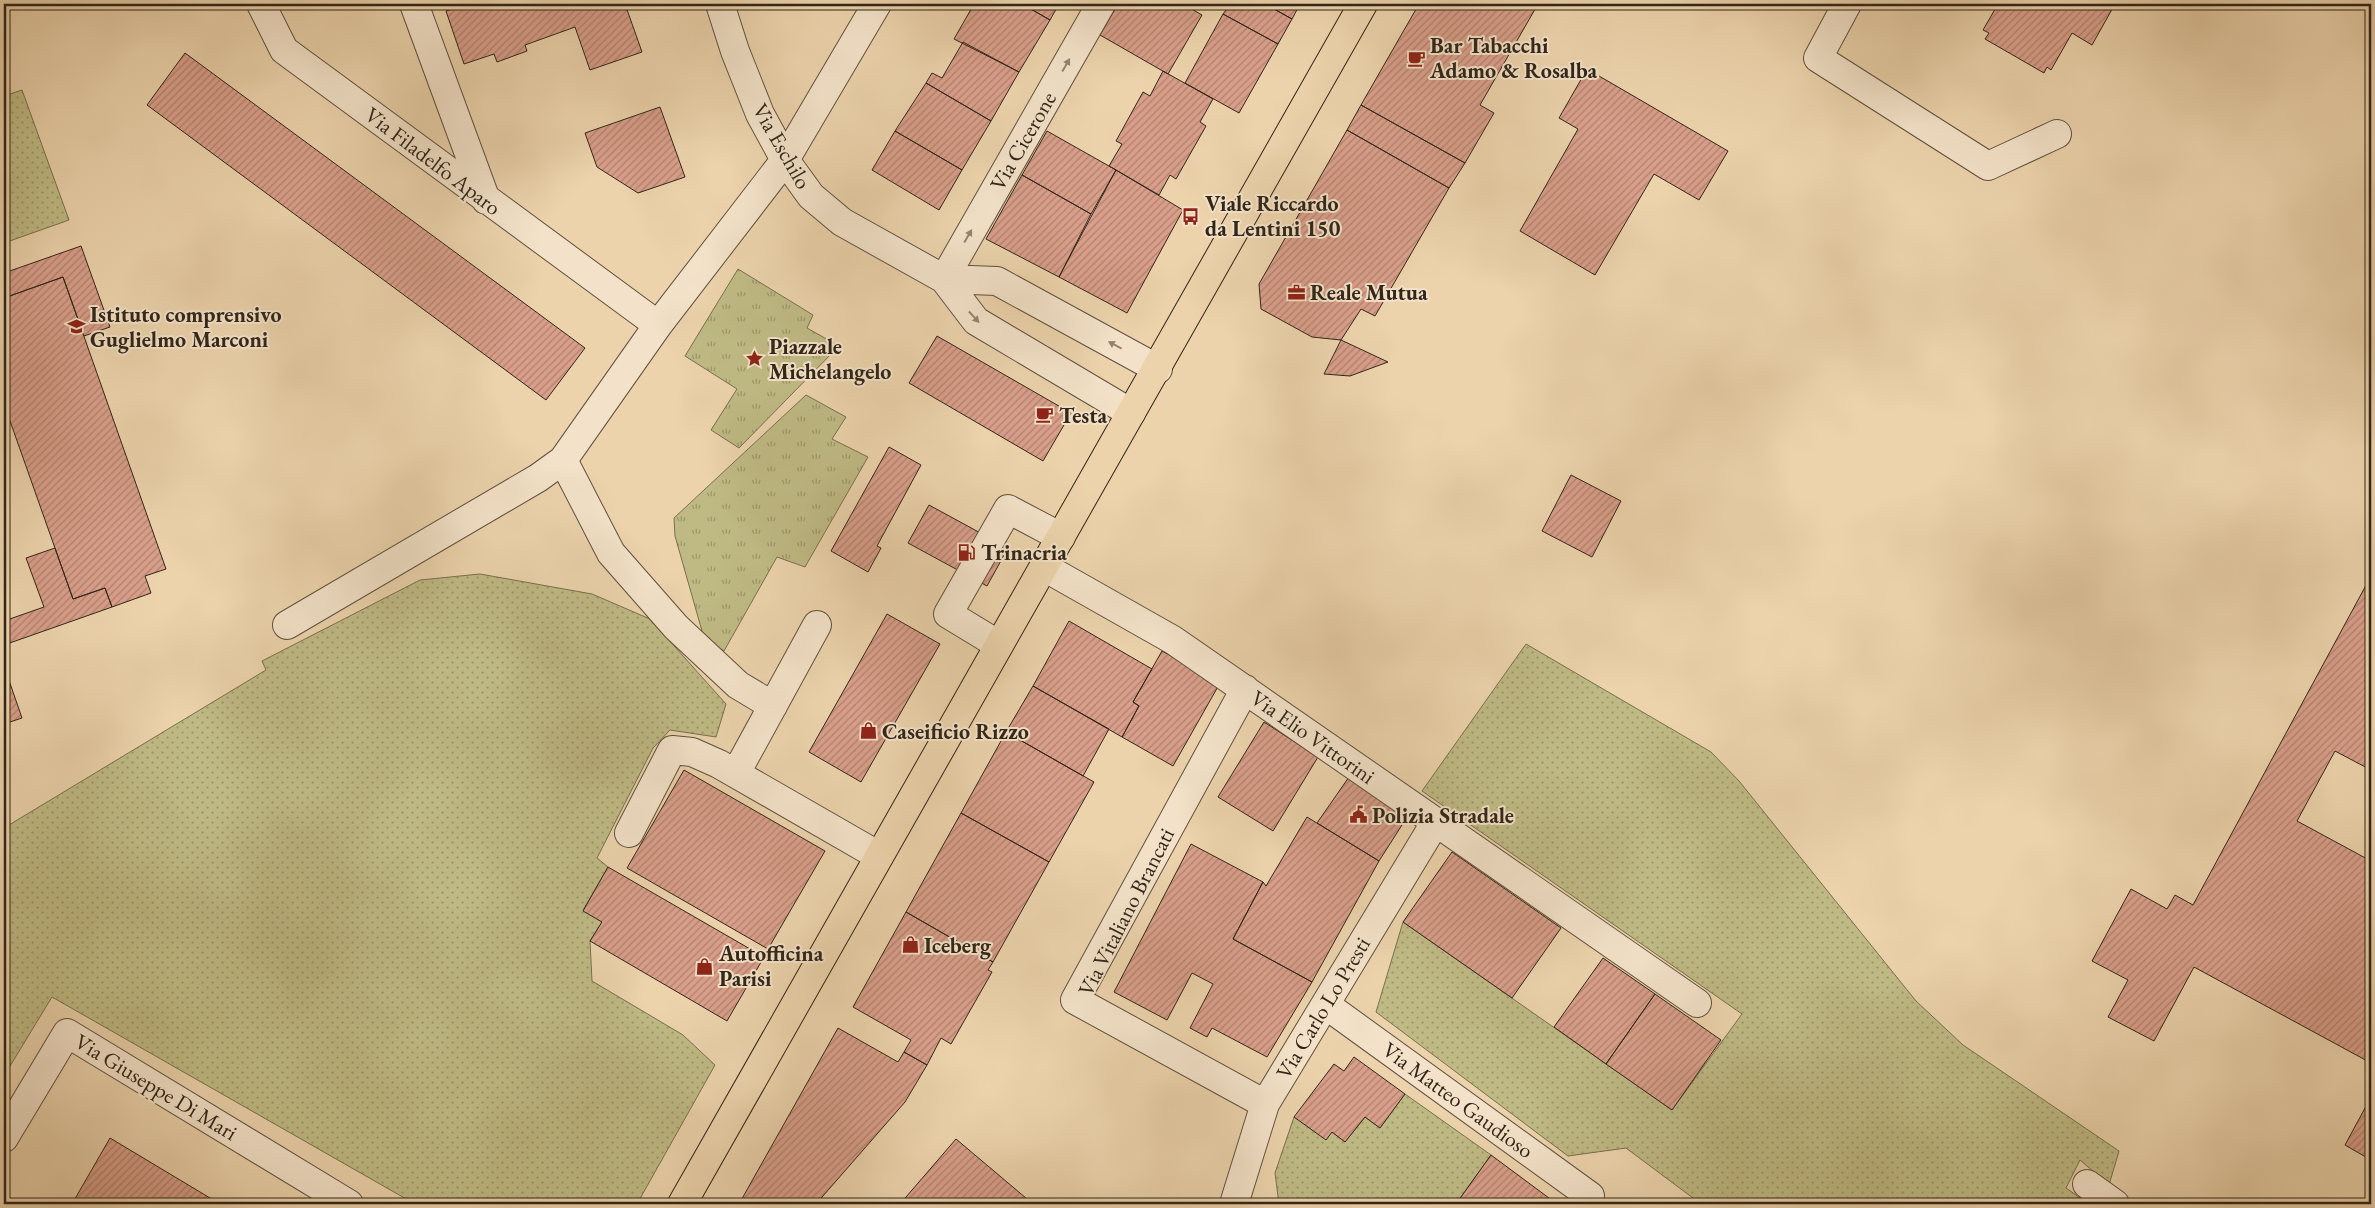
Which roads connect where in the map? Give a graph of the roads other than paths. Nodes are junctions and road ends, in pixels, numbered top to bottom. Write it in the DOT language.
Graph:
graph roads {
  1 [pos="261,4"];
  2 [pos="414,4"];
  3 [pos="720,4"];
  4 [pos="877,4"];
  5 [pos="1101,4"];
  6 [pos="1363,4"];
  7 [pos="1847,4"];
  8 [pos="2058,134"];
  9 [pos="785,160"];
  10 [pos="486,200"];
  11 [pos="944,279"];
  12 [pos="658,326"];
  13 [pos="1158,369"];
  14 [pos="1131,413"];
  15 [pos="563,460"];
  16 [pos="1061,537"];
  17 [pos="1044,567"];
  18 [pos="287,625"];
  19 [pos="817,625"];
  20 [pos="998,645"];
  21 [pos="1245,689"];
  22 [pos="772,706"];
  23 [pos="736,773"];
  24 [pos="1435,823"];
  25 [pos="629,833"];
  26 [pos="879,856"];
  27 [pos="1697,1004"];
  28 [pos="1326,1005"];
  29 [pos="1265,1104"];
  30 [pos="4,1138"];
  31 [pos="2086,1184"];
  32 [pos="1590,1196"];
  33 [pos="349,1204"];
  34 [pos="682,1204"];
  35 [pos="1234,1204"];
  36 [pos="2114,1204"];
  1 -- 10 [label="street, Via Filadelfo Aparo"];
  2 -- 10 [label="street"];
  3 -- 9 [label="street, Via Eschilo"];
  4 -- 9 [label="street"];
  11 -- 5 [label="street, Via Cicerone, one-way"];
  6 -- 13 [label="main road"];
  7 -- 8 [label="street"];
  9 -- 11 [label="street, Via Eschilo"];
  9 -- 12 [label="street"];
  10 -- 12 [label="street, Via Filadelfo Aparo"];
  13 -- 11 [label="street, one-way"];
  11 -- 14 [label="street, one-way"];
  12 -- 15 [label="street"];
  13 -- 14 [label="main road"];
  14 -- 16 [label="main road"];
  15 -- 18 [label="street"];
  15 -- 22 [label="street"];
  16 -- 17 [label="main road"];
  16 -- 20 [label="street"];
  17 -- 20 [label="main road"];
  17 -- 21 [label="street, Via Elio Vittorini"];
  19 -- 22 [label="street"];
  20 -- 26 [label="main road"];
  21 -- 24 [label="street, Via Elio Vittorini"];
  21 -- 29 [label="street, Via Vitaliano Brancati"];
  22 -- 23 [label="street"];
  23 -- 25 [label="street"];
  23 -- 26 [label="street"];
  24 -- 27 [label="street, Via Elio Vittorini"];
  24 -- 28 [label="street, Via Carlo Lo Presti"];
  26 -- 34 [label="main road"];
  28 -- 29 [label="street, Via Carlo Lo Presti"];
  28 -- 32 [label="street, Via Matteo Gaudioso"];
  29 -- 35 [label="street, Via Carlo Lo Presti"];
  30 -- 33 [label="street, Via Giuseppe Di Mari"];
  31 -- 36 [label="street"];
}
